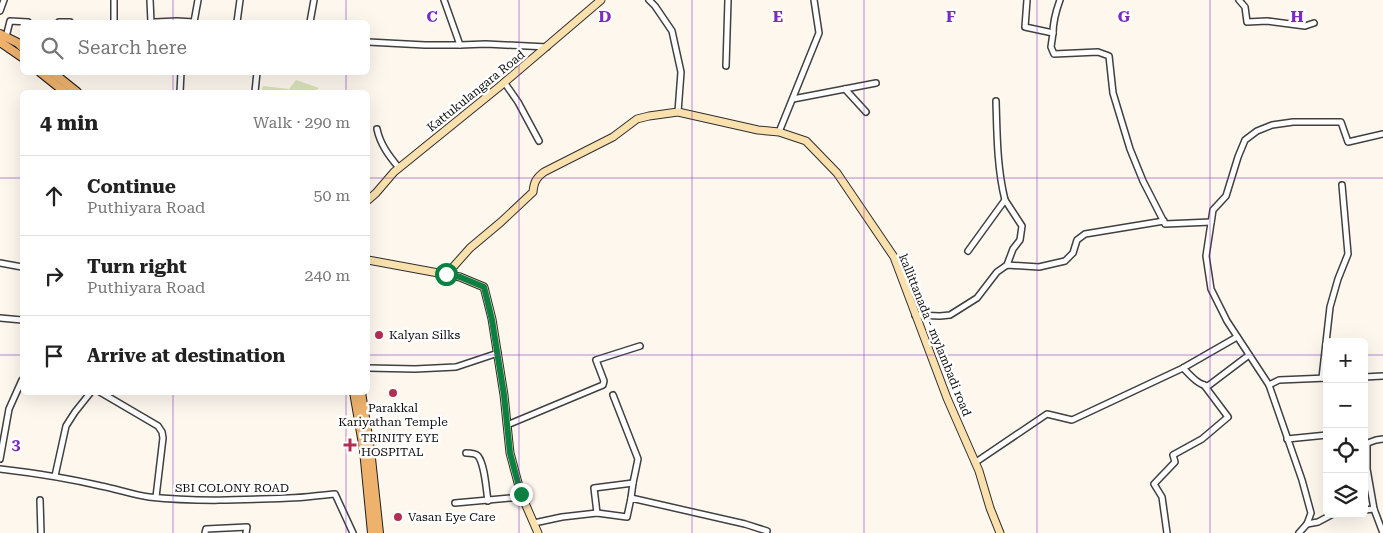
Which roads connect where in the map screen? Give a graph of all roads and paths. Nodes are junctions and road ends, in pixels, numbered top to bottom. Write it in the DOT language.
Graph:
graph roads {
  1 [pos="4,0"];
  2 [pos="114,0"];
  3 [pos="150,0"];
  4 [pos="198,0"];
  5 [pos="240,0"];
  6 [pos="314,0"];
  7 [pos="444,0"];
  8 [pos="602,0"];
  9 [pos="649,0"];
  10 [pos="728,0"];
  11 [pos="814,0"];
  12 [pos="1027,0"];
  13 [pos="1060,0"];
  14 [pos="1239,0"];
  15 [pos="0,11"];
  16 [pos="114,20"];
  17 [pos="151,20"];
  18 [pos="194,20"];
  19 [pos="238,20"];
  20 [pos="310,20"];
  21 [pos="20,22"];
  22 [pos="1314,23"];
  23 [pos="1053,33"];
  24 [pos="2,38"];
  25 [pos="370,42"];
  26 [pos="460,45"];
  27 [pos="20,46"];
  28 [pos="547,47"];
  29 [pos="20,54"];
  30 [pos="726,66"];
  31 [pos="44,75"];
  32 [pos="56,75"];
  33 [pos="181,75"];
  34 [pos="256,75"];
  35 [pos="504,82"];
  36 [pos="876,83"];
  37 [pos="846,89"];
  38 [pos="62,90"];
  39 [pos="74,90"];
  40 [pos="180,90"];
  41 [pos="255,90"];
  42 [pos="793,99"];
  43 [pos="996,101"];
  44 [pos="678,112"];
  45 [pos="866,112"];
  46 [pos="377,128"];
  47 [pos="779,132"];
  48 [pos="1383,134"];
  49 [pos="539,140"];
  50 [pos="399,168"];
  51 [pos="1342,185"];
  52 [pos="370,198"];
  53 [pos="1005,200"];
  54 [pos="1164,221"];
  55 [pos="1211,222"];
  56 [pos="968,251"];
  57 [pos="370,260"];
  58 [pos="0,263"];
  59 [pos="1008,265"];
  60 [pos="20,267"];
  61 [pos="446,274"];
  62 [pos="915,314"];
  63 [pos="0,318"];
  64 [pos="20,320"];
  65 [pos="1237,336"];
  66 [pos="1327,338"];
  67 [pos="640,346"];
  68 [pos="498,353"];
  69 [pos="1249,355"];
  70 [pos="370,368"];
  71 [pos="1183,368"];
  72 [pos="1383,376"];
  73 [pos="1368,377"];
  74 [pos="1323,378"];
  75 [pos="1204,385"];
  76 [pos="1269,385"];
  77 [pos="20,386"];
  78 [pos="89,395"];
  79 [pos="105,395"];
  80 [pos="355,395"];
  81 [pos="361,395"];
  82 [pos="613,395"];
  83 [pos="508,425"];
  84 [pos="1323,436"];
  85 [pos="1287,439"];
  86 [pos="1383,439"];
  87 [pos="1368,443"];
  88 [pos="466,453"];
  89 [pos="0,459"];
  90 [pos="976,462"];
  91 [pos="0,469"];
  92 [pos="1368,473"];
  93 [pos="55,476"];
  94 [pos="633,483"];
  95 [pos="156,497"];
  96 [pos="522,497"];
  97 [pos="631,498"];
  98 [pos="40,500"];
  99 [pos="488,501"];
  100 [pos="455,503"];
  101 [pos="1374,509"];
  102 [pos="1368,510"];
  103 [pos="597,513"];
  104 [pos="1326,518"];
  105 [pos="534,523"];
  106 [pos="1307,524"];
  107 [pos="767,531"];
  108 [pos="41,533"];
  109 [pos="205,533"];
  110 [pos="246,533"];
  111 [pos="353,533"];
  112 [pos="372,533"];
  113 [pos="379,533"];
  114 [pos="538,533"];
  115 [pos="1000,533"];
  116 [pos="1167,533"];
  117 [pos="1299,533"];
  118 [pos="1383,533"];
  1 -- 15 [label="street"];
  2 -- 16 [label="street"];
  3 -- 17 [label="street"];
  4 -- 18 [label="street"];
  5 -- 19 [label="street"];
  6 -- 20 [label="street"];
  7 -- 26 [label="street"];
  8 -- 28 [label="street, Kattukulangara Road"];
  9 -- 44 [label="street"];
  10 -- 30 [label="street"];
  11 -- 42 [label="street"];
  12 -- 23 [label="street"];
  13 -- 23 [label="street"];
  14 -- 22 [label="street"];
  21 -- 24 [label="street"];
  23 -- 54 [label="street"];
  24 -- 27 [label="main road"];
  24 -- 29 [label="main road"];
  25 -- 26 [label="street"];
  26 -- 28 [label="street"];
  28 -- 35 [label="street, Kattukulangara Road"];
  31 -- 38 [label="main road"];
  32 -- 39 [label="main road"];
  33 -- 40 [label="street"];
  34 -- 41 [label="street"];
  35 -- 49 [label="street"];
  35 -- 50 [label="street, Kattukulangara Road"];
  36 -- 37 [label="street"];
  37 -- 42 [label="street"];
  37 -- 45 [label="street"];
  42 -- 47 [label="street"];
  43 -- 53 [label="street"];
  44 -- 47 [label="street, kallittanada - mylambadi road"];
  44 -- 61 [label="street, kallittanada - mylambadi road"];
  46 -- 50 [label="street"];
  47 -- 62 [label="street, kallittanada - mylambadi road"];
  48 -- 55 [label="street"];
  50 -- 52 [label="street, Kattukulangara Road"];
  51 -- 66 [label="street"];
  53 -- 56 [label="street"];
  53 -- 59 [label="street"];
  54 -- 55 [label="street"];
  54 -- 59 [label="street"];
  55 -- 65 [label="street"];
  57 -- 61 [label="street"];
  58 -- 60 [label="street"];
  59 -- 62 [label="street"];
  61 -- 68 [label="street"];
  62 -- 90 [label="street, kallittanada - mylambadi road"];
  63 -- 64 [label="street"];
  65 -- 69 [label="street"];
  65 -- 71 [label="street"];
  67 -- 83 [label="street"];
  68 -- 70 [label="street"];
  68 -- 83 [label="street"];
  69 -- 75 [label="street"];
  69 -- 76 [label="street"];
  71 -- 75 [label="street"];
  71 -- 90 [label="street"];
  72 -- 73 [label="street"];
  74 -- 76 [label="street"];
  75 -- 116 [label="street"];
  76 -- 85 [label="street"];
  77 -- 89 [label="street"];
  78 -- 93 [label="street"];
  79 -- 95 [label="street"];
  80 -- 112 [label="main road"];
  81 -- 113 [label="main road"];
  82 -- 94 [label="street"];
  83 -- 96 [label="street"];
  84 -- 85 [label="street"];
  85 -- 106 [label="street"];
  86 -- 87 [label="street"];
  88 -- 99 [label="street"];
  90 -- 115 [label="street, kallittanada - mylambadi road"];
  91 -- 93 [label="street, SBI COLONY ROAD"];
  92 -- 101 [label="street"];
  93 -- 95 [label="street, SBI COLONY ROAD"];
  94 -- 97 [label="street"];
  94 -- 103 [label="street"];
  95 -- 111 [label="street, SBI COLONY ROAD"];
  96 -- 99 [label="street"];
  96 -- 105 [label="street"];
  97 -- 103 [label="street"];
  97 -- 107 [label="street"];
  98 -- 108 [label="street"];
  99 -- 100 [label="street"];
  101 -- 102 [label="street"];
  101 -- 118 [label="street"];
  103 -- 105 [label="street"];
  104 -- 106 [label="street"];
  105 -- 114 [label="street"];
  106 -- 117 [label="street"];
  109 -- 110 [label="street"];
}
